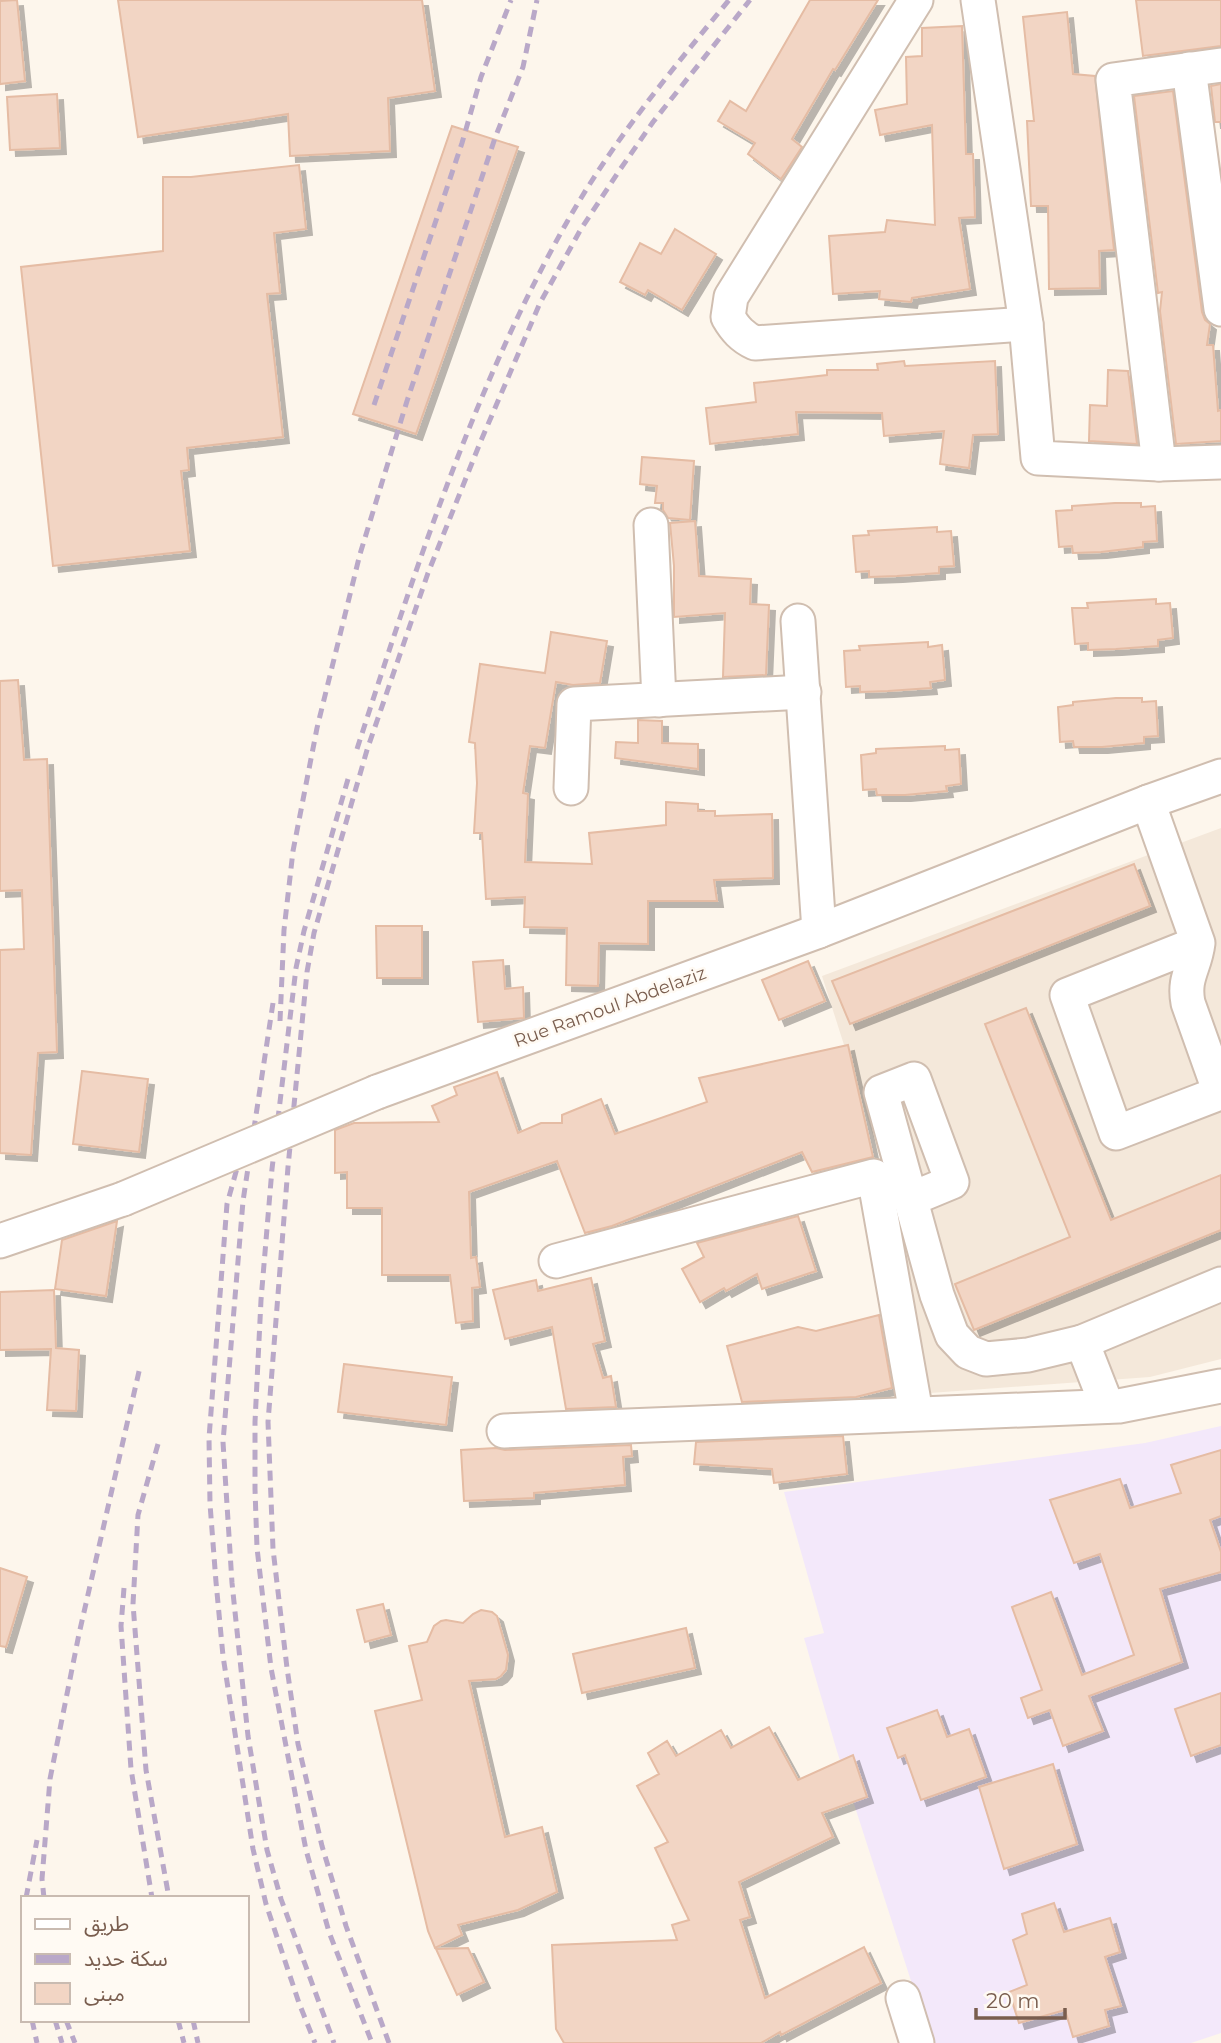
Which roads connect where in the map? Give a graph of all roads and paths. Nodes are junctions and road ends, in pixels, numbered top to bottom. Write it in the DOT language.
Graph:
graph roads {
  1 [pos="916,0"];
  2 [pos="978,0"];
  3 [pos="1221,65"];
  4 [pos="1189,69"];
  5 [pos="1221,310"];
  6 [pos="1026,324"];
  7 [pos="1221,463"];
  8 [pos="1159,464"];
  9 [pos="651,525"];
  10 [pos="799,621"];
  11 [pos="804,692"];
  12 [pos="659,700"];
  13 [pos="1221,776"];
  14 [pos="571,788"];
  15 [pos="1148,802"];
  16 [pos="819,931"];
  17 [pos="1198,943"];
  18 [pos="911,1199"];
  19 [pos="0,1241"];
  20 [pos="556,1261"];
  21 [pos="1221,1284"];
  22 [pos="1082,1342"];
  23 [pos="1221,1386"];
  24 [pos="1107,1406"];
  25 [pos="916,1413"];
  26 [pos="504,1431"];
  27 [pos="903,1998"];
  28 [pos="917,2043"];
  1 -- 6 [label="street"];
  2 -- 6 [label="street"];
  3 -- 4 [label="street"];
  4 -- 5 [label="street"];
  4 -- 8 [label="street"];
  6 -- 8 [label="street"];
  7 -- 8 [label="street"];
  9 -- 12 [label="street"];
  10 -- 11 [label="street"];
  11 -- 12 [label="street"];
  11 -- 16 [label="street"];
  12 -- 14 [label="street"];
  13 -- 15 [label="street, Rue Ramoul Abdelaziz"];
  15 -- 16 [label="street, Rue Ramoul Abdelaziz"];
  15 -- 17 [label="street"];
  16 -- 19 [label="street, Rue Ramoul Abdelaziz, bridge"];
  17 -- 17 [label="street"];
  18 -- 22 [label="street"];
  20 -- 25 [label="street"];
  21 -- 22 [label="street"];
  22 -- 24 [label="street"];
  23 -- 24 [label="street"];
  24 -- 25 [label="street"];
  25 -- 26 [label="street"];
  27 -- 28 [label="street"];
}
